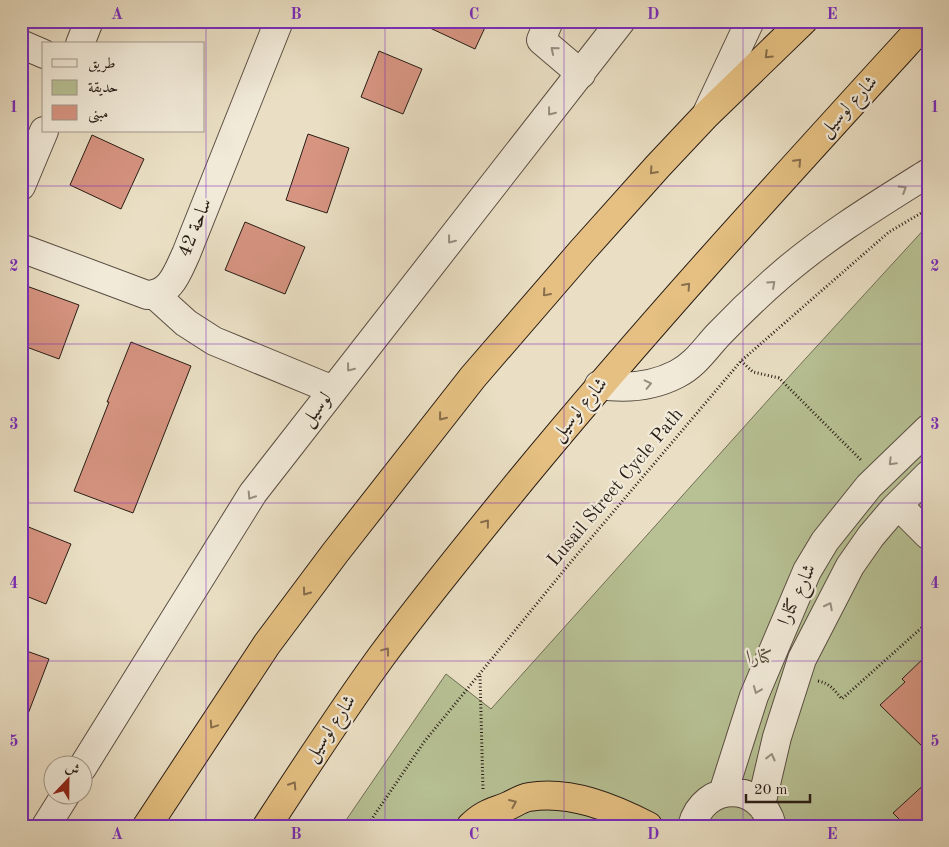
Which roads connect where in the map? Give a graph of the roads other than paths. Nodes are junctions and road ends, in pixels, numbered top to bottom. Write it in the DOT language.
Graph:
graph roads {
  1 [pos="89,21"];
  2 [pos="279,21"];
  3 [pos="549,21"];
  4 [pos="621,21"];
  5 [pos="750,21"];
  6 [pos="803,21"];
  7 [pos="927,21"];
  8 [pos="81,42"];
  9 [pos="21,44"];
  10 [pos="42,53"];
  11 [pos="581,74"];
  12 [pos="706,114"];
  13 [pos="44,132"];
  14 [pos="928,173"];
  15 [pos="21,186"];
  16 [pos="21,248"];
  17 [pos="155,295"];
  18 [pos="599,385"];
  19 [pos="333,390"];
  20 [pos="928,429"];
  21 [pos="928,475"];
  22 [pos="898,505"];
  23 [pos="928,535"];
  24 [pos="91,754"];
  25 [pos="723,793"];
  26 [pos="60,804"];
  27 [pos="767,815"];
  28 [pos="477,820"];
  29 [pos="46,826"];
  30 [pos="147,826"];
  31 [pos="267,826"];
  32 [pos="648,826"];
  33 [pos="692,826"];
  1 -- 8 [label="street"];
  2 -- 17 [label="street, ساحة 42"];
  11 -- 3 [label="street, one-way"];
  4 -- 11 [label="street, لوسيل"];
  5 -- 12 [label="street"];
  6 -- 12 [label="highway, one-way"];
  18 -- 7 [label="highway, شارع لوسيل, one-way"];
  9 -- 10 [label="street"];
  11 -- 19 [label="street, لوسيل, one-way"];
  12 -- 30 [label="highway, one-way"];
  13 -- 15 [label="street"];
  18 -- 14 [label="street, one-way"];
  16 -- 17 [label="street"];
  17 -- 19 [label="street"];
  31 -- 18 [label="highway, شارع لوسيل, one-way"];
  19 -- 24 [label="street, لوسيل, one-way"];
  20 -- 25 [label="street, شارع كتارا, one-way"];
  21 -- 22 [label="street, شارع كتارا"];
  22 -- 23 [label="street"];
  27 -- 22 [label="street, شارع كتارا, one-way"];
  25 -- 27 [label="street"];
  25 -- 33 [label="street"];
  26 -- 29 [label="street"];
  28 -- 32 [label="highway, one-way"];
}
